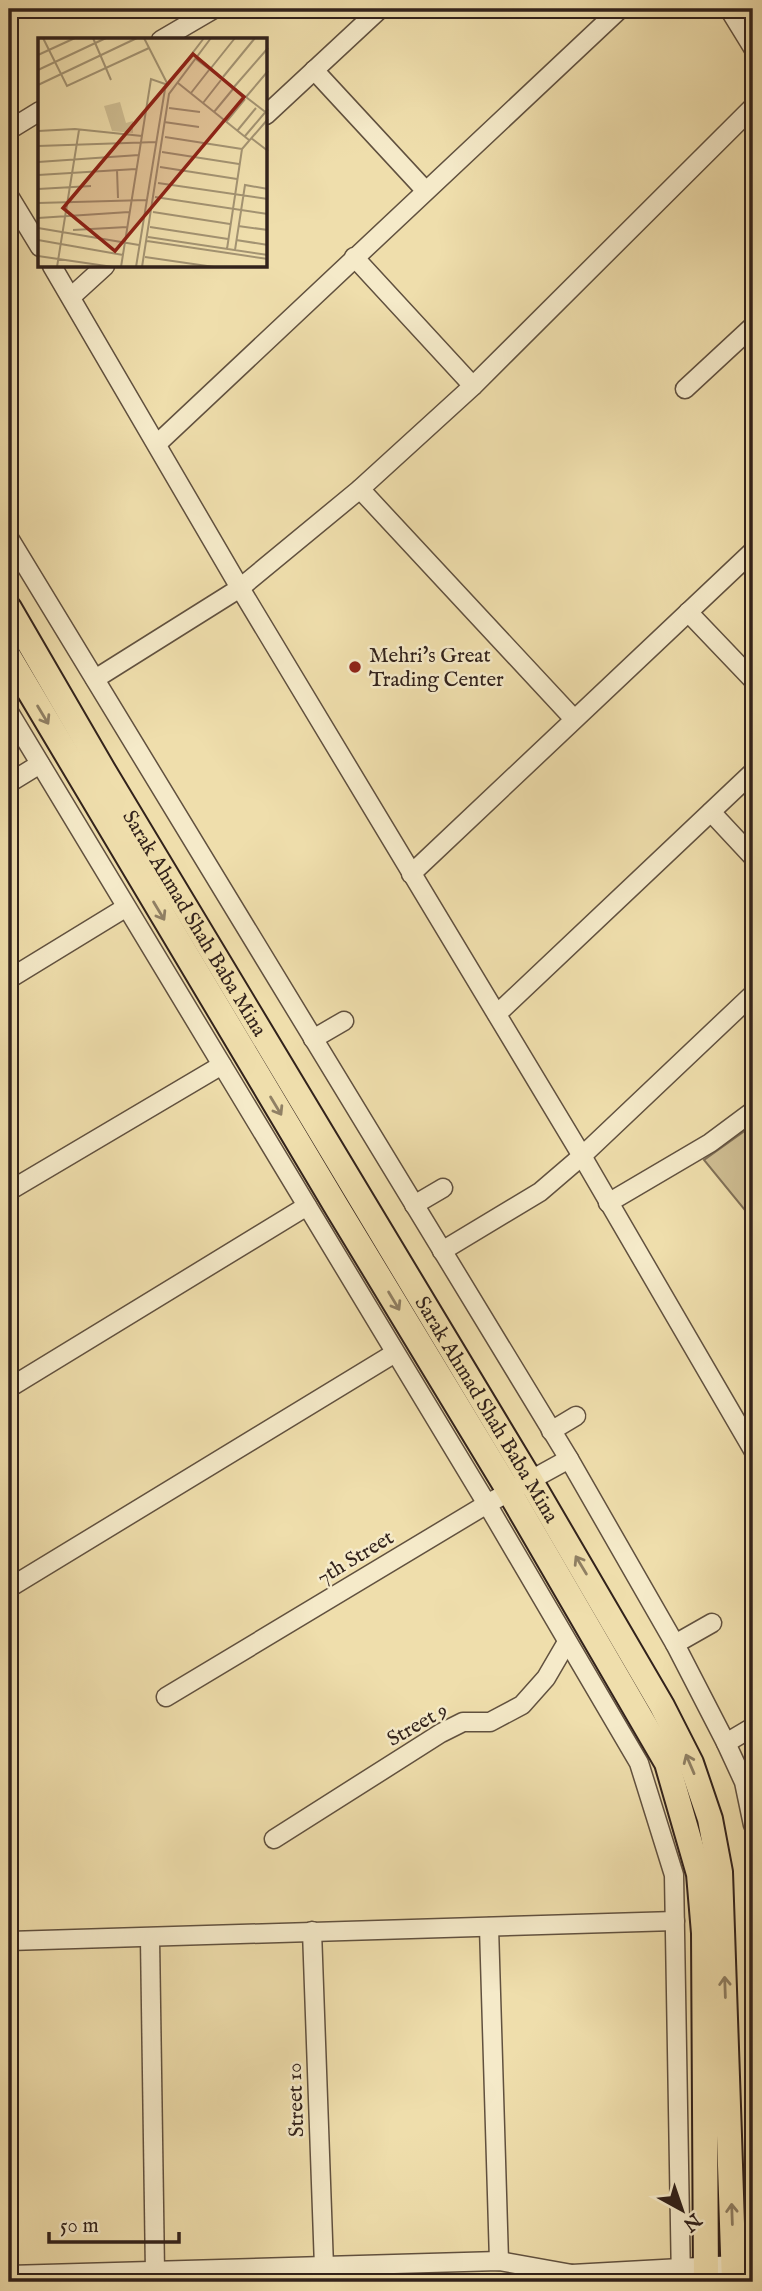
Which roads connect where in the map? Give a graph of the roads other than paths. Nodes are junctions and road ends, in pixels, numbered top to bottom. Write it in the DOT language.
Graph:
graph roads {
  1 [pos="214,9"];
  2 [pos="380,9"];
  3 [pos="620,9"];
  4 [pos="729,9"];
  5 [pos="164,38"];
  6 [pos="753,48"];
  7 [pos="314,70"];
  8 [pos="753,107"];
  9 [pos="38,112"];
  10 [pos="268,113"];
  11 [pos="9,130"];
  12 [pos="425,190"];
  13 [pos="9,195"];
  14 [pos="38,244"];
  15 [pos="354,257"];
  16 [pos="53,268"];
  17 [pos="103,268"];
  18 [pos="71,298"];
  19 [pos="753,326"];
  20 [pos="473,386"];
  21 [pos="685,389"];
  22 [pos="157,444"];
  23 [pos="360,489"];
  24 [pos="9,538"];
  25 [pos="753,551"];
  26 [pos="240,588"];
  27 [pos="9,608"];
  28 [pos="688,612"];
  29 [pos="9,657"];
  30 [pos="95,679"];
  31 [pos="753,680"];
  32 [pos="9,712"];
  33 [pos="574,719"];
  34 [pos="40,764"];
  35 [pos="753,772"];
  36 [pos="9,783"];
  37 [pos="710,812"];
  38 [pos="753,857"];
  39 [pos="411,874"];
  40 [pos="125,908"];
  41 [pos="9,979"];
  42 [pos="753,994"];
  43 [pos="497,1014"];
  44 [pos="344,1021"];
  45 [pos="313,1039"];
  46 [pos="222,1065"];
  47 [pos="753,1111"];
  48 [pos="582,1156"];
  49 [pos="443,1188"];
  50 [pos="9,1191"];
  51 [pos="608,1203"];
  52 [pos="414,1205"];
  53 [pos="307,1206"];
  54 [pos="442,1251"];
  55 [pos="395,1353"];
  56 [pos="9,1388"];
  57 [pos="576,1416"];
  58 [pos="551,1430"];
  59 [pos="753,1450"];
  60 [pos="569,1460"];
  61 [pos="520,1485"];
  62 [pos="487,1504"];
  63 [pos="9,1588"];
  64 [pos="712,1623"];
  65 [pos="568,1642"];
  66 [pos="675,1644"];
  67 [pos="166,1697"];
  68 [pos="753,1727"];
  69 [pos="726,1742"];
  70 [pos="753,1819"];
  71 [pos="274,1839"];
  72 [pos="675,1921"];
  73 [pos="489,1927"];
  74 [pos="312,1931"];
  75 [pos="150,1939"];
  76 [pos="9,1941"];
  77 [pos="499,2261"];
  78 [pos="324,2267"];
  79 [pos="740,2271"];
  80 [pos="155,2272"];
  81 [pos="572,2274"];
  82 [pos="9,2275"];
  83 [pos="693,2275"];
  84 [pos="535,2282"];
  1 -- 5 [label="street"];
  2 -- 7 [label="street"];
  3 -- 12 [label="street"];
  4 -- 6 [label="street"];
  7 -- 10 [label="street"];
  7 -- 12 [label="street"];
  8 -- 20 [label="street"];
  9 -- 11 [label="street"];
  12 -- 15 [label="street"];
  13 -- 14 [label="street"];
  15 -- 20 [label="street"];
  15 -- 22 [label="street"];
  16 -- 18 [label="street"];
  17 -- 18 [label="street"];
  18 -- 22 [label="street"];
  19 -- 21 [label="street"];
  20 -- 23 [label="street"];
  22 -- 26 [label="street"];
  23 -- 26 [label="street"];
  23 -- 33 [label="street"];
  24 -- 30 [label="street"];
  25 -- 28 [label="street"];
  26 -- 30 [label="street"];
  26 -- 39 [label="street"];
  27 -- 61 [label="highway, Sarak Ahmad Shah Baba Mina"];
  28 -- 31 [label="street"];
  28 -- 33 [label="street"];
  29 -- 61 [label="highway, one-way"];
  30 -- 45 [label="street"];
  32 -- 34 [label="street"];
  33 -- 39 [label="street"];
  34 -- 36 [label="street"];
  34 -- 40 [label="street"];
  35 -- 37 [label="street"];
  37 -- 38 [label="street"];
  37 -- 43 [label="street"];
  39 -- 43 [label="street"];
  40 -- 41 [label="street"];
  40 -- 46 [label="street"];
  42 -- 48 [label="street"];
  43 -- 48 [label="street"];
  44 -- 45 [label="street"];
  45 -- 52 [label="street"];
  46 -- 50 [label="street"];
  46 -- 53 [label="street"];
  47 -- 51 [label="street"];
  48 -- 51 [label="street"];
  48 -- 54 [label="street"];
  49 -- 52 [label="street"];
  51 -- 59 [label="street"];
  52 -- 54 [label="street"];
  53 -- 55 [label="street"];
  53 -- 56 [label="street"];
  54 -- 58 [label="street"];
  55 -- 62 [label="street"];
  55 -- 63 [label="street"];
  57 -- 58 [label="street"];
  58 -- 60 [label="street"];
  60 -- 61 [label="street, 7th Street"];
  60 -- 66 [label="street"];
  61 -- 62 [label="street, 7th Street"];
  79 -- 61 [label="highway, Sarak Ahmad Shah Baba Mina, one-way"];
  61 -- 83 [label="highway"];
  62 -- 65 [label="street"];
  62 -- 67 [label="street, 7th Street"];
  64 -- 66 [label="street"];
  65 -- 71 [label="street, Street 9"];
  65 -- 72 [label="street"];
  66 -- 69 [label="street"];
  68 -- 69 [label="street"];
  69 -- 70 [label="street"];
  72 -- 73 [label="street"];
  72 -- 83 [label="street"];
  73 -- 74 [label="street"];
  73 -- 77 [label="street"];
  74 -- 75 [label="street"];
  74 -- 78 [label="street, Street 10"];
  75 -- 76 [label="street"];
  75 -- 80 [label="street"];
  77 -- 78 [label="street"];
  77 -- 81 [label="street"];
  78 -- 80 [label="street"];
  79 -- 83 [label="street"];
  80 -- 82 [label="street"];
  81 -- 83 [label="street"];
  81 -- 84 [label="street"];
}
